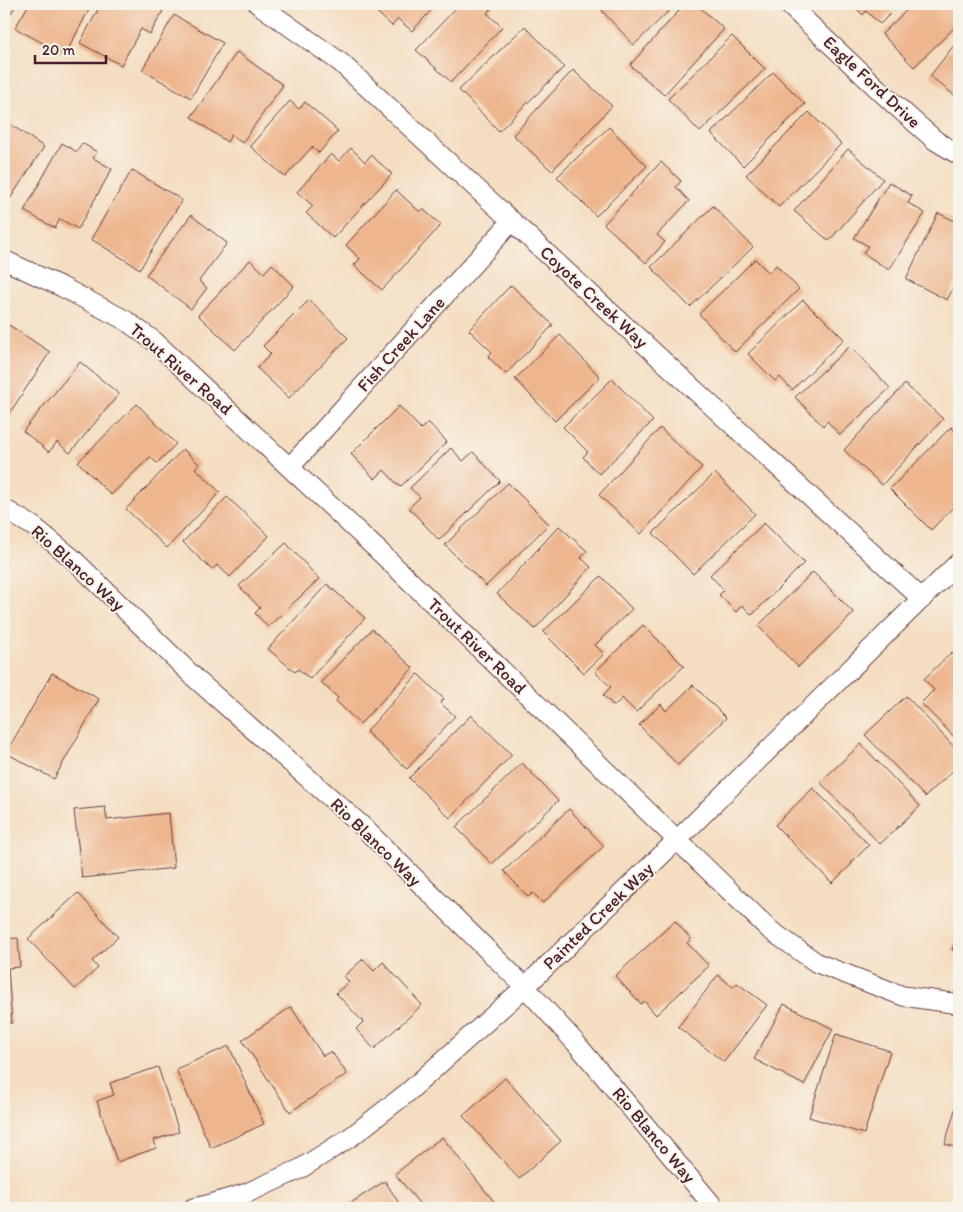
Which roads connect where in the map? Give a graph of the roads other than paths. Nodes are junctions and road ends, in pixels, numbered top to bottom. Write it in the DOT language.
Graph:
graph roads {
  1 [pos="258,4"];
  2 [pos="788,4"];
  3 [pos="959,155"];
  4 [pos="512,221"];
  5 [pos="4,260"];
  6 [pos="290,467"];
  7 [pos="4,509"];
  8 [pos="959,562"];
  9 [pos="922,599"];
  10 [pos="677,840"];
  11 [pos="525,987"];
  12 [pos="959,1004"];
  13 [pos="193,1208"];
  14 [pos="715,1208"];
  1 -- 4 [label="street, Coyote Creek Way"];
  2 -- 3 [label="street, Eagle Ford Drive"];
  4 -- 6 [label="street, Fish Creek Lane"];
  4 -- 9 [label="street, Coyote Creek Way"];
  5 -- 6 [label="street, Trout River Road"];
  6 -- 10 [label="street, Trout River Road"];
  7 -- 11 [label="street, Rio Blanco Way"];
  8 -- 9 [label="street, Painted Creek Way"];
  9 -- 10 [label="street, Painted Creek Way"];
  10 -- 11 [label="street, Painted Creek Way"];
  10 -- 12 [label="street, Trout River Road"];
  11 -- 13 [label="street, Painted Creek Way"];
  11 -- 14 [label="street, Rio Blanco Way"];
}
